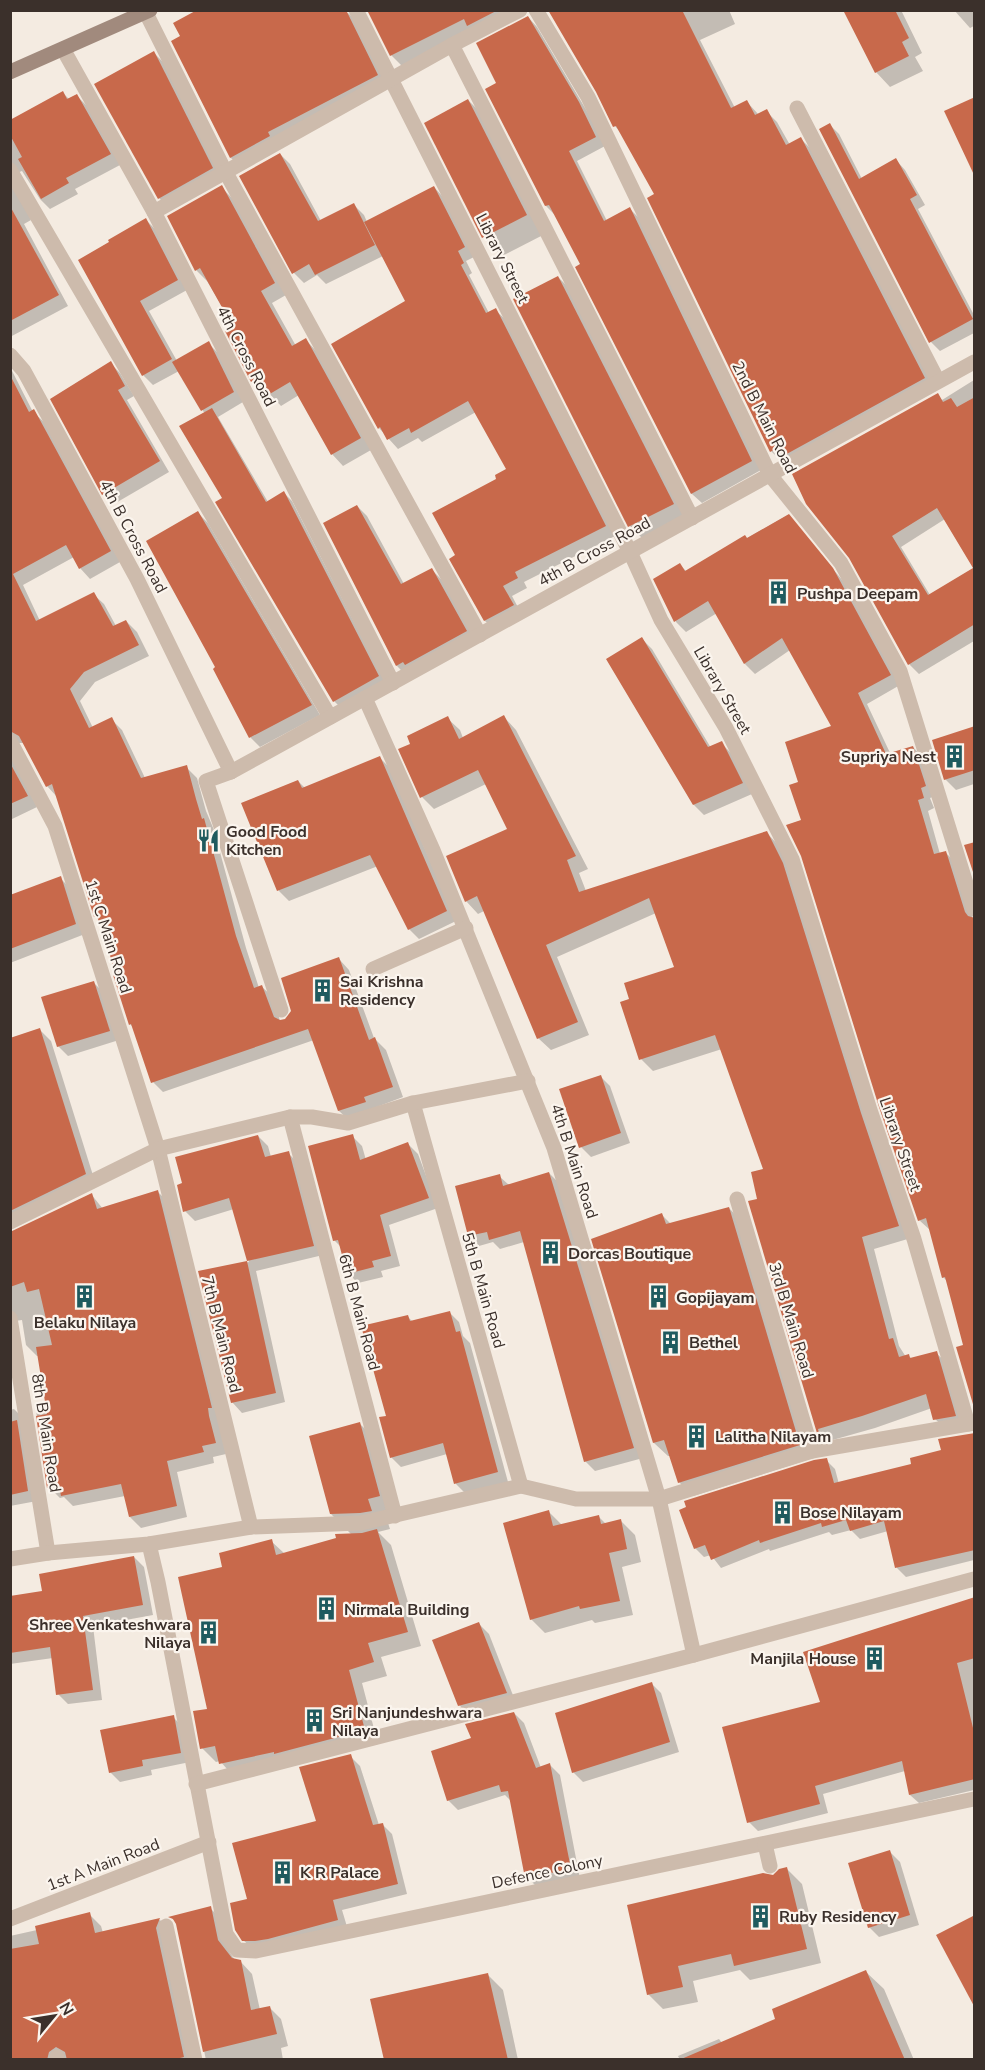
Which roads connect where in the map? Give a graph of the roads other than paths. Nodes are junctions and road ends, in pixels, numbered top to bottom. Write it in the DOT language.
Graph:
graph roads {
  1 [pos="356,10"];
  2 [pos="520,10"];
  3 [pos="536,10"];
  4 [pos="148,11"];
  5 [pos="452,45"];
  6 [pos="63,49"];
  7 [pos="10,72"];
  8 [pos="393,80"];
  9 [pos="797,108"];
  10 [pos="10,170"];
  11 [pos="225,171"];
  12 [pos="154,212"];
  13 [pos="10,355"];
  14 [pos="975,362"];
  15 [pos="938,381"];
  16 [pos="770,475"];
  17 [pos="692,518"];
  18 [pos="630,552"];
  19 [pos="480,635"];
  20 [pos="393,683"];
  21 [pos="365,698"];
  22 [pos="330,717"];
  23 [pos="10,741"];
  24 [pos="231,771"];
  25 [pos="975,909"];
  26 [pos="466,928"];
  27 [pos="373,969"];
  28 [pos="281,1010"];
  29 [pos="528,1081"];
  30 [pos="413,1103"];
  31 [pos="290,1117"];
  32 [pos="158,1149"];
  33 [pos="737,1200"];
  34 [pos="10,1222"];
  35 [pos="10,1318"];
  36 [pos="971,1424"];
  37 [pos="812,1451"];
  38 [pos="521,1486"];
  39 [pos="659,1499"];
  40 [pos="395,1516"];
  41 [pos="251,1527"];
  42 [pos="149,1544"];
  43 [pos="48,1553"];
  44 [pos="10,1559"];
  45 [pos="975,1579"];
  46 [pos="694,1655"];
  47 [pos="196,1784"];
  48 [pos="975,1799"];
  49 [pos="209,1842"];
  50 [pos="765,1844"];
  51 [pos="770,1866"];
  52 [pos="10,1919"];
  53 [pos="166,1926"];
  54 [pos="195,2060"];
  1 -- 8 [label="street, Library Street"];
  2 -- 5 [label="street"];
  3 -- 16 [label="street, 2nd B Main Road"];
  4 -- 6 [label="main road"];
  4 -- 11 [label="street"];
  5 -- 8 [label="street"];
  5 -- 17 [label="street"];
  6 -- 7 [label="main road"];
  6 -- 12 [label="street, 4th Cross Road"];
  8 -- 11 [label="street"];
  8 -- 18 [label="street, Library Street"];
  9 -- 15 [label="street"];
  10 -- 22 [label="street"];
  11 -- 12 [label="street"];
  11 -- 19 [label="street"];
  12 -- 20 [label="street, 4th Cross Road"];
  13 -- 24 [label="street, 4th B Cross Road"];
  14 -- 15 [label="street, 4th B Cross Road"];
  15 -- 16 [label="street, 4th B Cross Road"];
  16 -- 17 [label="street, 4th B Cross Road"];
  16 -- 25 [label="street, 2nd B Main Road"];
  17 -- 18 [label="street, 4th B Cross Road"];
  18 -- 19 [label="street, 4th B Cross Road"];
  18 -- 36 [label="street, Library Street"];
  19 -- 20 [label="street, 4th B Cross Road"];
  20 -- 21 [label="street, 4th B Cross Road"];
  21 -- 22 [label="street, 4th B Cross Road"];
  21 -- 26 [label="street, 4th B Main Road"];
  22 -- 24 [label="street, 4th B Cross Road"];
  23 -- 32 [label="street, 1st C Main Road"];
  24 -- 28 [label="street, 4th B Cross Road"];
  26 -- 27 [label="street"];
  26 -- 29 [label="street, 4th B Main Road"];
  29 -- 30 [label="street"];
  29 -- 39 [label="street, 4th B Main Road"];
  30 -- 31 [label="street"];
  30 -- 38 [label="street, 5th B Main Road"];
  31 -- 32 [label="street"];
  31 -- 40 [label="street, 6th B Main Road"];
  32 -- 34 [label="street"];
  32 -- 41 [label="street, 7th B Main Road"];
  33 -- 37 [label="street, 3rd B Main Road"];
  35 -- 43 [label="street, 8th B Main Road"];
  36 -- 37 [label="street"];
  37 -- 39 [label="street"];
  38 -- 39 [label="street"];
  38 -- 40 [label="street"];
  39 -- 46 [label="street, 4th B Main Road"];
  40 -- 41 [label="street"];
  41 -- 42 [label="street"];
  42 -- 43 [label="street"];
  42 -- 47 [label="street"];
  43 -- 44 [label="street"];
  45 -- 46 [label="street"];
  46 -- 47 [label="street"];
  47 -- 49 [label="street"];
  48 -- 50 [label="street, Defence Colony"];
  49 -- 50 [label="street, Defence Colony"];
  49 -- 52 [label="street, 1st A Main Road"];
  50 -- 51 [label="street"];
  53 -- 54 [label="street"];
}
